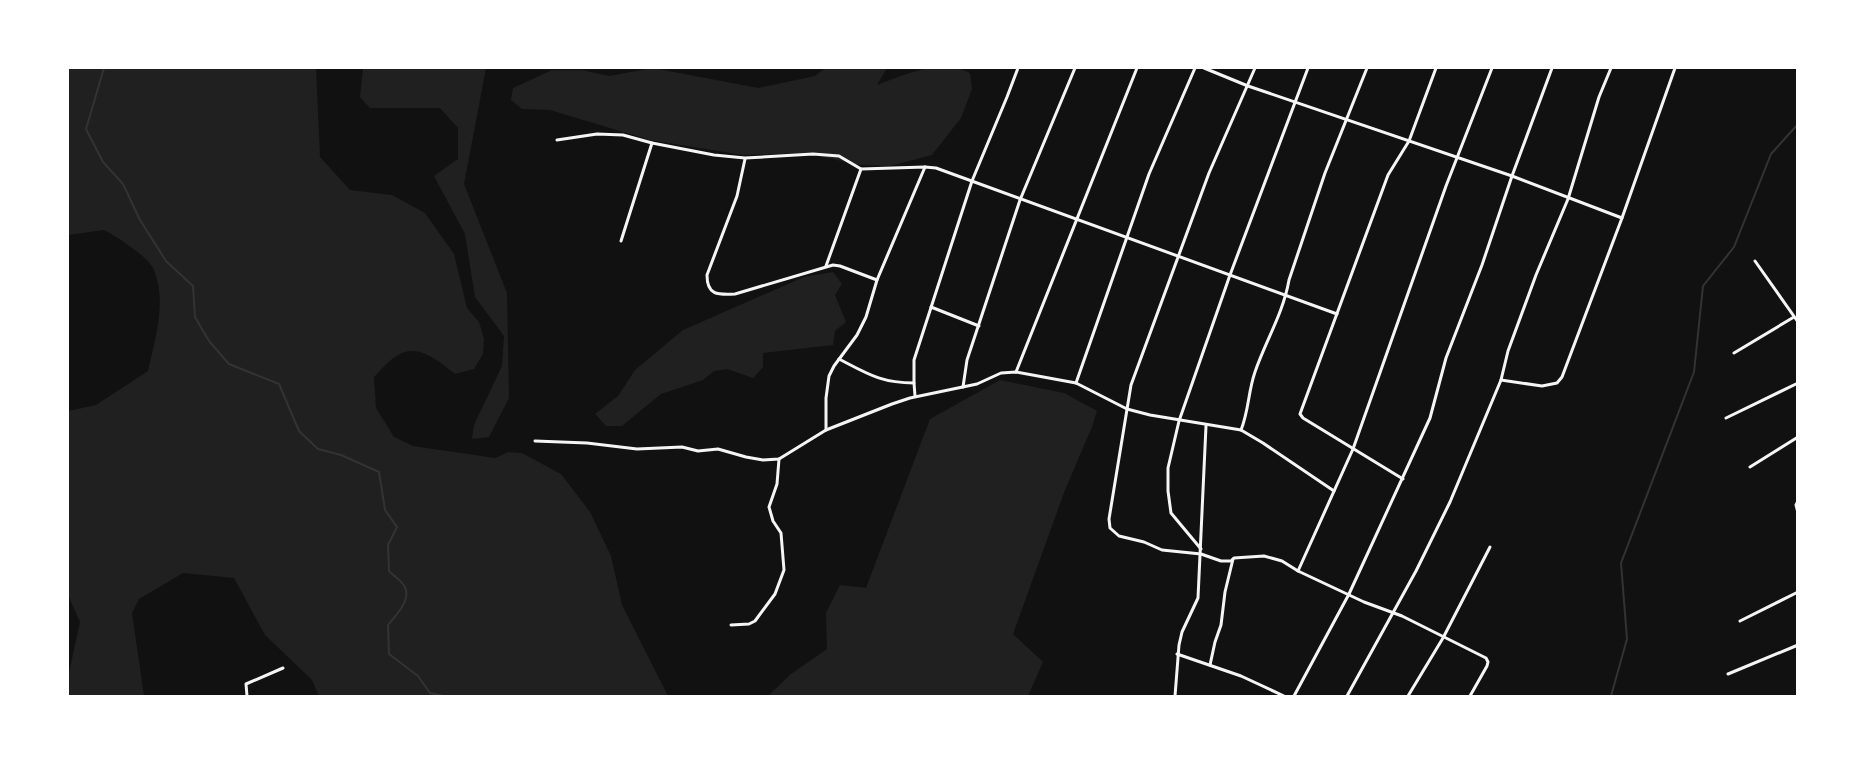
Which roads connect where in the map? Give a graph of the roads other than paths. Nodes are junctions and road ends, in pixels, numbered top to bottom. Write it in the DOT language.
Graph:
graph roads {
  1 [pos="1018,68"];
  2 [pos="1075,68"];
  3 [pos="1137,68"];
  4 [pos="1196,68"];
  5 [pos="1204,68"];
  6 [pos="1255,68"];
  7 [pos="1308,68"];
  8 [pos="1367,68"];
  9 [pos="1436,68"];
  10 [pos="1492,68"];
  11 [pos="1552,68"];
  12 [pos="1611,68"];
  13 [pos="1675,68"];
  14 [pos="1248,86"];
  15 [pos="1295,102"];
  16 [pos="1345,120"];
  17 [pos="556,140"];
  18 [pos="1409,141"];
  19 [pos="652,143"];
  20 [pos="745,158"];
  21 [pos="1456,158"];
  22 [pos="925,167"];
  23 [pos="861,169"];
  24 [pos="1512,176"];
  25 [pos="972,181"];
  26 [pos="1568,199"];
  27 [pos="1020,200"];
  28 [pos="1622,218"];
  29 [pos="1076,219"];
  30 [pos="1127,237"];
  31 [pos="621,241"];
  32 [pos="1178,257"];
  33 [pos="1755,261"];
  34 [pos="826,266"];
  35 [pos="1230,275"];
  36 [pos="878,280"];
  37 [pos="1287,296"];
  38 [pos="931,307"];
  39 [pos="1337,314"];
  40 [pos="1795,317"];
  41 [pos="1797,322"];
  42 [pos="979,326"];
  43 [pos="1734,353"];
  44 [pos="839,359"];
  45 [pos="1016,372"];
  46 [pos="1501,380"];
  47 [pos="1797,382"];
  48 [pos="914,383"];
  49 [pos="1076,383"];
  50 [pos="963,387"];
  51 [pos="915,397"];
  52 [pos="1127,409"];
  53 [pos="1726,418"];
  54 [pos="1179,421"];
  55 [pos="1206,426"];
  56 [pos="826,430"];
  57 [pos="1241,430"];
  58 [pos="1797,437"];
  59 [pos="535,441"];
  60 [pos="1353,449"];
  61 [pos="779,459"];
  62 [pos="1750,467"];
  63 [pos="1403,478"];
  64 [pos="1334,491"];
  65 [pos="1797,501"];
  66 [pos="1797,513"];
  67 [pos="1490,547"];
  68 [pos="1201,549"];
  69 [pos="1201,554"];
  70 [pos="1234,558"];
  71 [pos="1298,571"];
  72 [pos="1797,592"];
  73 [pos="1349,594"];
  74 [pos="1392,613"];
  75 [pos="1740,621"];
  76 [pos="731,625"];
  77 [pos="1443,638"];
  78 [pos="1797,645"];
  79 [pos="1177,654"];
  80 [pos="1210,665"];
  81 [pos="283,668"];
  82 [pos="1728,674"];
  83 [pos="247,696"];
  84 [pos="1175,696"];
  85 [pos="1284,696"];
  86 [pos="1294,696"];
  87 [pos="1347,696"];
  88 [pos="1408,696"];
  89 [pos="1470,696"];
  1 -- 25 [label="street"];
  2 -- 27 [label="street"];
  3 -- 29 [label="street"];
  4 -- 30 [label="street"];
  5 -- 14 [label="street"];
  6 -- 14 [label="street"];
  7 -- 15 [label="street"];
  8 -- 16 [label="street"];
  9 -- 18 [label="street"];
  10 -- 21 [label="street"];
  11 -- 24 [label="street"];
  12 -- 26 [label="street"];
  13 -- 28 [label="street"];
  14 -- 15 [label="street"];
  14 -- 32 [label="street"];
  15 -- 16 [label="street"];
  15 -- 35 [label="street"];
  16 -- 18 [label="street"];
  16 -- 37 [label="street"];
  17 -- 19 [label="street"];
  18 -- 21 [label="street"];
  18 -- 39 [label="street"];
  19 -- 20 [label="street"];
  19 -- 31 [label="street"];
  20 -- 23 [label="street"];
  20 -- 34 [label="street"];
  21 -- 24 [label="street"];
  21 -- 60 [label="street"];
  22 -- 23 [label="street"];
  22 -- 25 [label="street"];
  22 -- 36 [label="street"];
  23 -- 34 [label="street"];
  24 -- 26 [label="street"];
  24 -- 63 [label="street"];
  25 -- 27 [label="street"];
  25 -- 38 [label="street"];
  26 -- 28 [label="street"];
  26 -- 46 [label="street"];
  27 -- 29 [label="street"];
  27 -- 42 [label="street"];
  28 -- 46 [label="street"];
  29 -- 30 [label="street"];
  29 -- 45 [label="street"];
  30 -- 32 [label="street"];
  30 -- 49 [label="street"];
  32 -- 35 [label="street"];
  32 -- 52 [label="street"];
  33 -- 40 [label="street"];
  34 -- 36 [label="street"];
  35 -- 37 [label="street"];
  35 -- 54 [label="street"];
  36 -- 44 [label="street"];
  37 -- 39 [label="street"];
  37 -- 57 [label="street"];
  38 -- 42 [label="street"];
  38 -- 48 [label="street"];
  39 -- 60 [label="street"];
  40 -- 41 [label="street"];
  40 -- 43 [label="street"];
  42 -- 50 [label="street"];
  44 -- 48 [label="street"];
  44 -- 56 [label="street"];
  45 -- 49 [label="street"];
  45 -- 50 [label="street"];
  46 -- 74 [label="street"];
  47 -- 53 [label="street"];
  48 -- 51 [label="street"];
  49 -- 52 [label="street"];
  50 -- 51 [label="street"];
  51 -- 56 [label="street"];
  52 -- 54 [label="street"];
  52 -- 69 [label="street"];
  54 -- 55 [label="street"];
  54 -- 68 [label="street"];
  55 -- 57 [label="street"];
  55 -- 68 [label="street"];
  56 -- 61 [label="street"];
  57 -- 64 [label="street"];
  58 -- 62 [label="street"];
  59 -- 61 [label="street"];
  60 -- 63 [label="street"];
  60 -- 64 [label="street"];
  61 -- 76 [label="street"];
  63 -- 73 [label="street"];
  64 -- 71 [label="street"];
  65 -- 66 [label="street"];
  67 -- 77 [label="street"];
  68 -- 69 [label="street"];
  69 -- 70 [label="street"];
  69 -- 79 [label="street"];
  70 -- 71 [label="street"];
  70 -- 80 [label="street"];
  71 -- 73 [label="street"];
  72 -- 75 [label="street"];
  73 -- 74 [label="street"];
  73 -- 86 [label="street"];
  74 -- 77 [label="street"];
  74 -- 87 [label="street"];
  77 -- 88 [label="street"];
  77 -- 89 [label="street"];
  78 -- 82 [label="street"];
  79 -- 80 [label="street"];
  79 -- 84 [label="street"];
  80 -- 85 [label="street"];
  81 -- 83 [label="street"];
}
